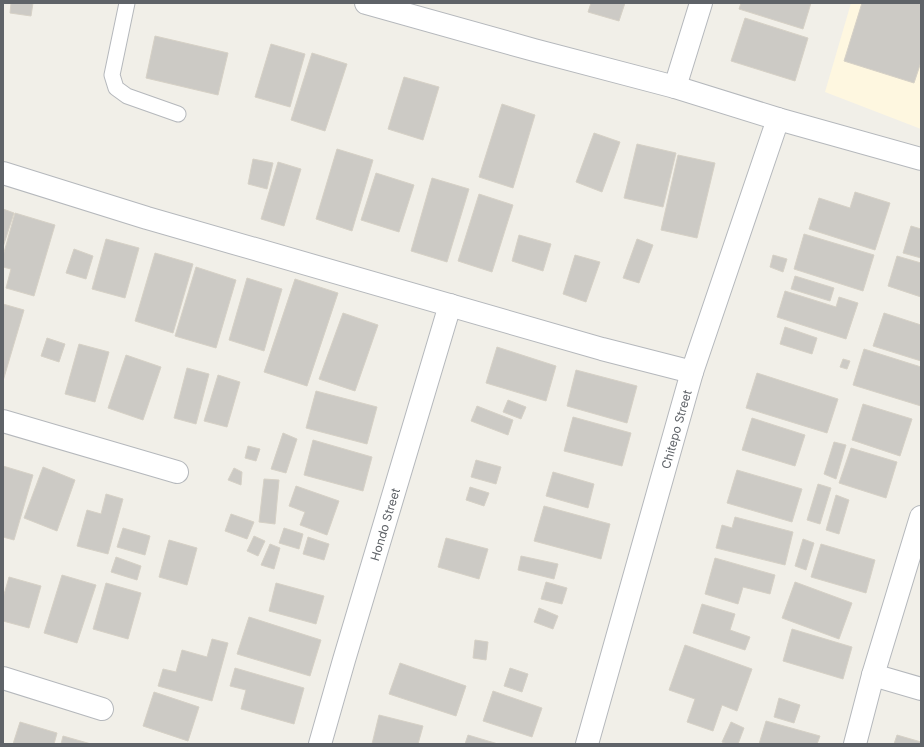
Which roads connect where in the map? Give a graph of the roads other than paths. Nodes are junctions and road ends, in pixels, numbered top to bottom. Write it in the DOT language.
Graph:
graph roads {
  1 [pos="127,3"];
  2 [pos="366,3"];
  3 [pos="701,3"];
  4 [pos="675,87"];
  5 [pos="178,114"];
  6 [pos="778,119"];
  7 [pos="921,159"];
  8 [pos="3,173"];
  9 [pos="450,305"];
  10 [pos="692,372"];
  11 [pos="3,421"];
  12 [pos="177,472"];
  13 [pos="921,518"];
  14 [pos="873,675"];
  15 [pos="3,678"];
  16 [pos="921,689"];
  17 [pos="102,709"];
  18 [pos="320,744"];
  19 [pos="587,744"];
  20 [pos="855,744"];
  1 -- 5 [label="lane"];
  2 -- 4 [label="street"];
  3 -- 4 [label="street"];
  4 -- 6 [label="street"];
  6 -- 7 [label="street"];
  6 -- 10 [label="street, Chitepo Street"];
  8 -- 9 [label="street"];
  9 -- 10 [label="street"];
  9 -- 18 [label="street, Hondo Street"];
  10 -- 19 [label="street, Chitepo Street"];
  11 -- 12 [label="street"];
  13 -- 14 [label="street"];
  14 -- 16 [label="street"];
  14 -- 20 [label="street"];
  15 -- 17 [label="street"];
}
